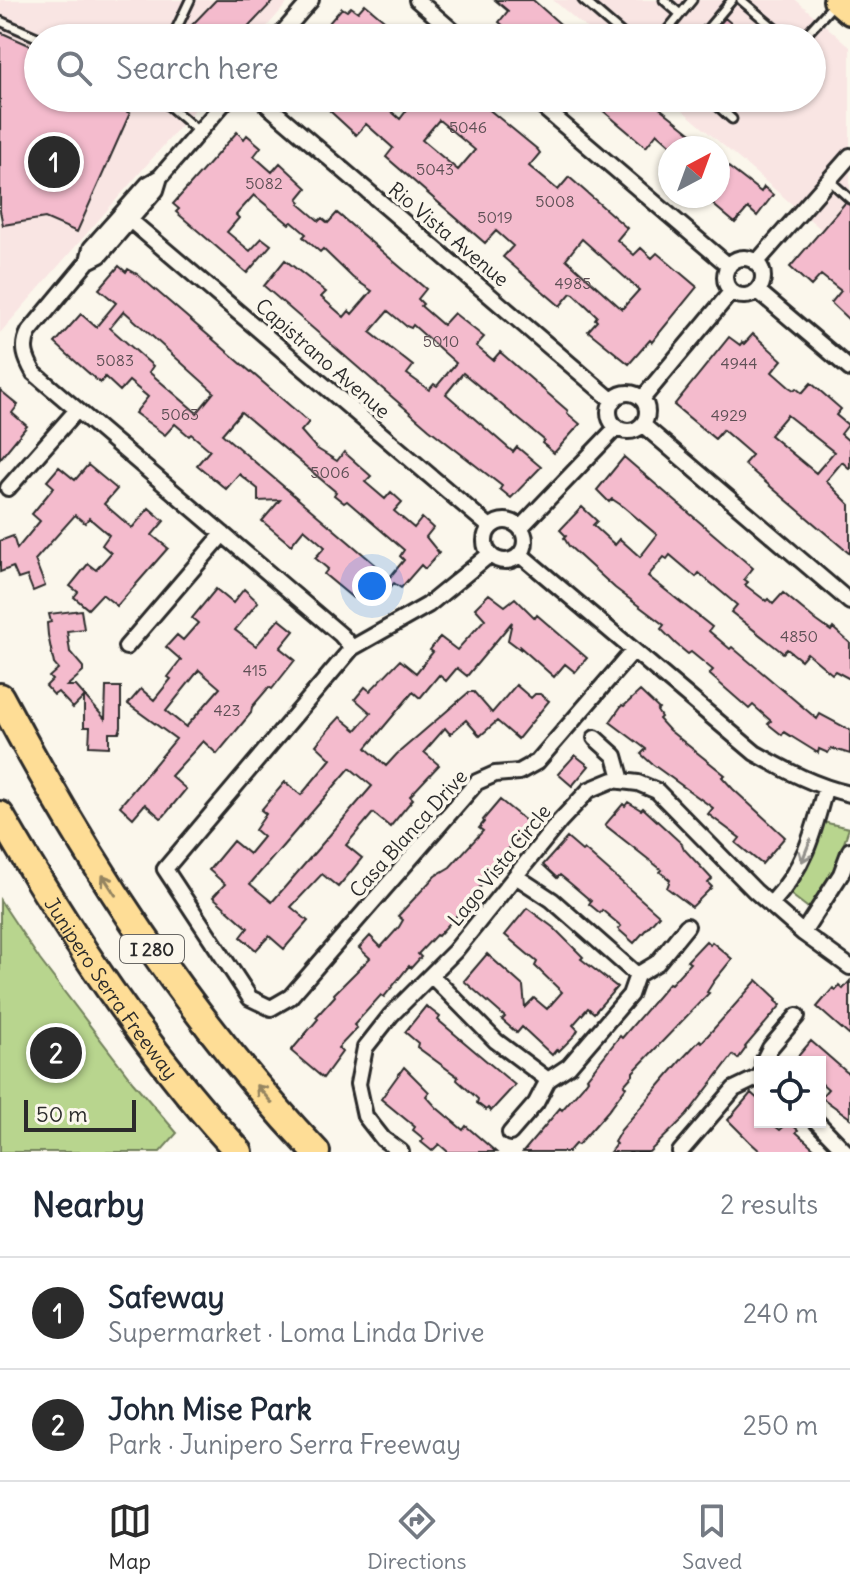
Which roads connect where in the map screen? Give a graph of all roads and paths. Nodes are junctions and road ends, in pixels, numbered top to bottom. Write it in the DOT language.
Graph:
graph roads {
  1 [pos="190,0"];
  2 [pos="311,0"];
  3 [pos="417,0"];
  4 [pos="583,0"];
  5 [pos="664,0"];
  6 [pos="692,0"];
  7 [pos="732,0"];
  8 [pos="741,0"];
  9 [pos="836,0"];
  10 [pos="850,12"];
  11 [pos="680,14"];
  12 [pos="3,22"];
  13 [pos="179,24"];
  14 [pos="290,24"];
  15 [pos="445,24"];
  16 [pos="611,24"];
  17 [pos="672,24"];
  18 [pos="712,24"];
  19 [pos="769,24"];
  20 [pos="815,24"];
  21 [pos="24,31"];
  22 [pos="176,112"];
  23 [pos="215,112"];
  24 [pos="275,112"];
  25 [pos="548,112"];
  26 [pos="724,112"];
  27 [pos="732,119"];
  28 [pos="198,131"];
  29 [pos="849,161"];
  30 [pos="160,177"];
  31 [pos="829,180"];
  32 [pos="850,199"];
  33 [pos="130,220"];
  34 [pos="88,261"];
  35 [pos="756,263"];
  36 [pos="729,266"];
  37 [pos="758,291"];
  38 [pos="731,292"];
  39 [pos="850,369"];
  40 [pos="642,399"];
  41 [pos="613,401"];
  42 [pos="77,410"];
  43 [pos="643,425"];
  44 [pos="617,427"];
  45 [pos="8,488"];
  46 [pos="490,527"];
  47 [pos="520,528"];
  48 [pos="223,534"];
  49 [pos="489,555"];
  50 [pos="521,555"];
  51 [pos="850,602"];
  52 [pos="126,647"];
  53 [pos="352,648"];
  54 [pos="633,651"];
  55 [pos="0,697"];
  56 [pos="595,738"];
  57 [pos="622,781"];
  58 [pos="825,789"];
  59 [pos="850,794"];
  60 [pos="0,815"];
  61 [pos="850,850"];
  62 [pos="517,877"];
  63 [pos="771,904"];
  64 [pos="687,926"];
  65 [pos="803,933"];
  66 [pos="850,967"];
  67 [pos="431,975"];
  68 [pos="637,975"];
  69 [pos="797,1016"];
  70 [pos="766,1056"];
  71 [pos="548,1080"];
  72 [pos="754,1080"];
  73 [pos="823,1128"];
  74 [pos="510,1133"];
  75 [pos="239,1152"];
  76 [pos="316,1152"];
  77 [pos="401,1152"];
  78 [pos="680,1152"];
  79 [pos="846,1152"];
  1 -- 13 [label="lane"];
  2 -- 14 [label="street"];
  3 -- 15 [label="street"];
  4 -- 16 [label="lane"];
  5 -- 11 [label="lane"];
  6 -- 11 [label="lane"];
  7 -- 18 [label="lane"];
  8 -- 19 [label="lane"];
  9 -- 10 [label="main road"];
  9 -- 20 [label="lane"];
  11 -- 17 [label="lane"];
  12 -- 21 [label="lane"];
  22 -- 28 [label="lane"];
  23 -- 28 [label="street"];
  24 -- 41 [label="street, Rio Vista Avenue"];
  25 -- 36 [label="street"];
  26 -- 27 [label="lane"];
  28 -- 30 [label="street"];
  29 -- 31 [label="street"];
  30 -- 33 [label="street"];
  30 -- 34 [label="street"];
  31 -- 32 [label="lane"];
  31 -- 35 [label="street"];
  33 -- 34 [label="street"];
  33 -- 46 [label="street, Capistrano Avenue"];
  34 -- 42 [label="street"];
  35 -- 36 [label="street"];
  35 -- 37 [label="street"];
  36 -- 38 [label="street"];
  37 -- 38 [label="street"];
  37 -- 39 [label="street"];
  38 -- 40 [label="street"];
  40 -- 41 [label="street"];
  40 -- 43 [label="street"];
  41 -- 44 [label="street"];
  42 -- 45 [label="street"];
  42 -- 48 [label="street"];
  43 -- 44 [label="street"];
  43 -- 51 [label="street"];
  44 -- 47 [label="street"];
  46 -- 47 [label="street"];
  46 -- 49 [label="street"];
  47 -- 50 [label="street"];
  48 -- 52 [label="street"];
  48 -- 53 [label="street"];
  49 -- 50 [label="street"];
  49 -- 53 [label="street"];
  50 -- 54 [label="street"];
  53 -- 54 [label="street, Casa Blanca Drive"];
  54 -- 58 [label="street"];
  76 -- 55 [label="highway, I 280, one-way"];
  56 -- 57 [label="street"];
  57 -- 62 [label="street, Lago Vista Circle"];
  57 -- 63 [label="street"];
  58 -- 59 [label="street"];
  58 -- 63 [label="street, one-way"];
  60 -- 75 [label="highway, Junipero Serra Freeway / I 280"];
  61 -- 65 [label="street"];
  62 -- 67 [label="street, Lago Vista Circle"];
  62 -- 68 [label="street"];
  63 -- 65 [label="street"];
  64 -- 68 [label="street"];
  65 -- 66 [label="street"];
  67 -- 71 [label="street"];
  67 -- 77 [label="street, Lago Vista Circle"];
  68 -- 71 [label="street"];
  69 -- 70 [label="street"];
  71 -- 74 [label="street"];
  72 -- 78 [label="street"];
  73 -- 79 [label="street"];
}
